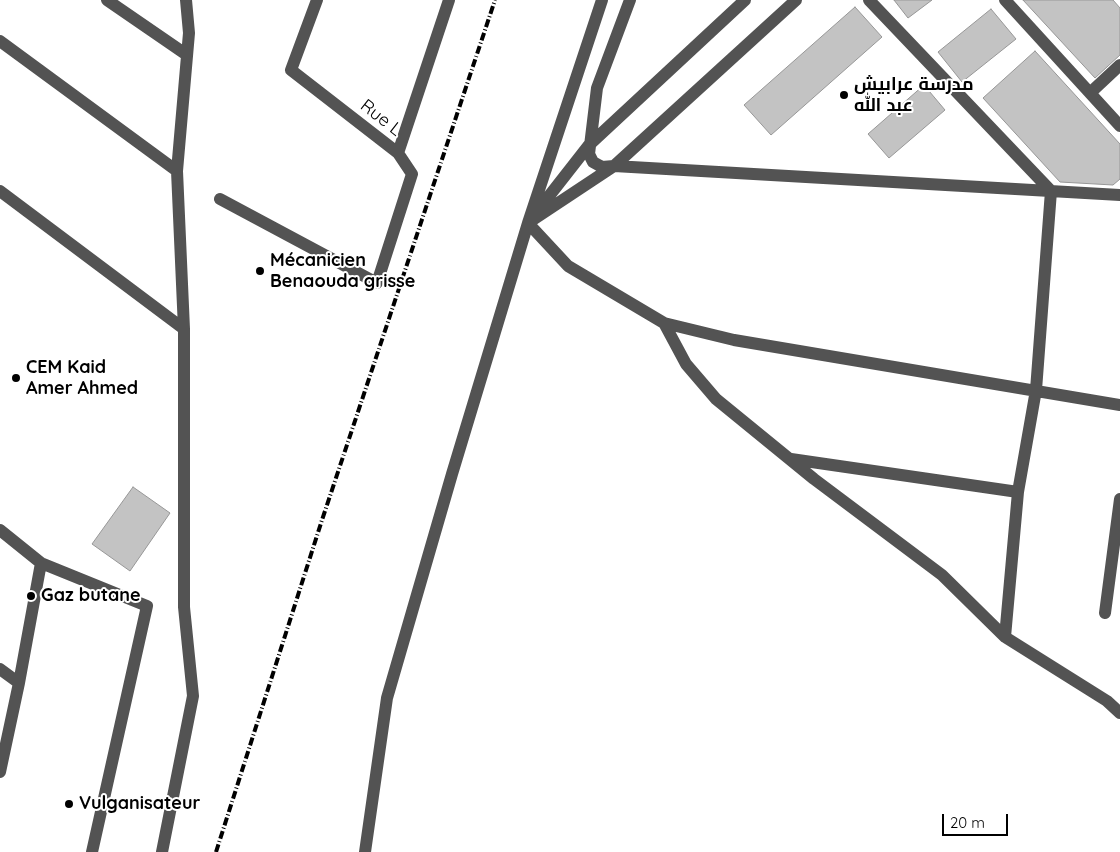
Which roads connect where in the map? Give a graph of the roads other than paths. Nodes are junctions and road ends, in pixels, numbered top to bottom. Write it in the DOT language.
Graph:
graph roads {
  1 [pos="107,0"];
  2 [pos="186,0"];
  3 [pos="317,0"];
  4 [pos="449,0"];
  5 [pos="602,0"];
  6 [pos="630,0"];
  7 [pos="745,0"];
  8 [pos="796,0"];
  9 [pos="869,0"];
  10 [pos="1005,0"];
  11 [pos="0,41"];
  12 [pos="187,55"];
  13 [pos="1120,65"];
  14 [pos="1090,93"];
  15 [pos="1120,126"];
  16 [pos="589,145"];
  17 [pos="398,153"];
  18 [pos="614,166"];
  19 [pos="177,171"];
  20 [pos="0,191"];
  21 [pos="1051,191"];
  22 [pos="1120,195"];
  23 [pos="220,199"];
  24 [pos="528,223"];
  25 [pos="664,323"];
  26 [pos="184,329"];
  27 [pos="1036,390"];
  28 [pos="1120,405"];
  29 [pos="789,459"];
  30 [pos="1018,492"];
  31 [pos="1120,505"];
  32 [pos="0,530"];
  33 [pos="41,563"];
  34 [pos="1105,613"];
  35 [pos="1005,637"];
  36 [pos="0,669"];
  37 [pos="19,684"];
  38 [pos="1120,713"];
  39 [pos="0,772"];
  40 [pos="92,852"];
  41 [pos="162,852"];
  42 [pos="366,852"];
  1 -- 12 [label="street"];
  2 -- 12 [label="street"];
  3 -- 17 [label="street, Rue L"];
  4 -- 17 [label="street"];
  5 -- 24 [label="street"];
  6 -- 16 [label="street"];
  7 -- 16 [label="street"];
  8 -- 18 [label="street"];
  9 -- 21 [label="street"];
  10 -- 14 [label="street"];
  11 -- 19 [label="street"];
  12 -- 19 [label="street"];
  13 -- 14 [label="street"];
  14 -- 15 [label="street"];
  16 -- 18 [label="street"];
  16 -- 24 [label="street"];
  17 -- 23 [label="street, Rue L"];
  18 -- 21 [label="street"];
  18 -- 24 [label="street"];
  19 -- 26 [label="street"];
  20 -- 26 [label="street"];
  21 -- 22 [label="street"];
  21 -- 27 [label="street"];
  24 -- 25 [label="street"];
  24 -- 42 [label="street"];
  25 -- 27 [label="street"];
  25 -- 29 [label="street"];
  26 -- 41 [label="street"];
  27 -- 28 [label="street"];
  27 -- 30 [label="street"];
  29 -- 30 [label="street"];
  29 -- 35 [label="street"];
  30 -- 35 [label="street"];
  31 -- 34 [label="street"];
  32 -- 33 [label="street"];
  33 -- 37 [label="street"];
  33 -- 40 [label="street"];
  35 -- 38 [label="street"];
  36 -- 37 [label="street"];
  37 -- 39 [label="street"];
}
